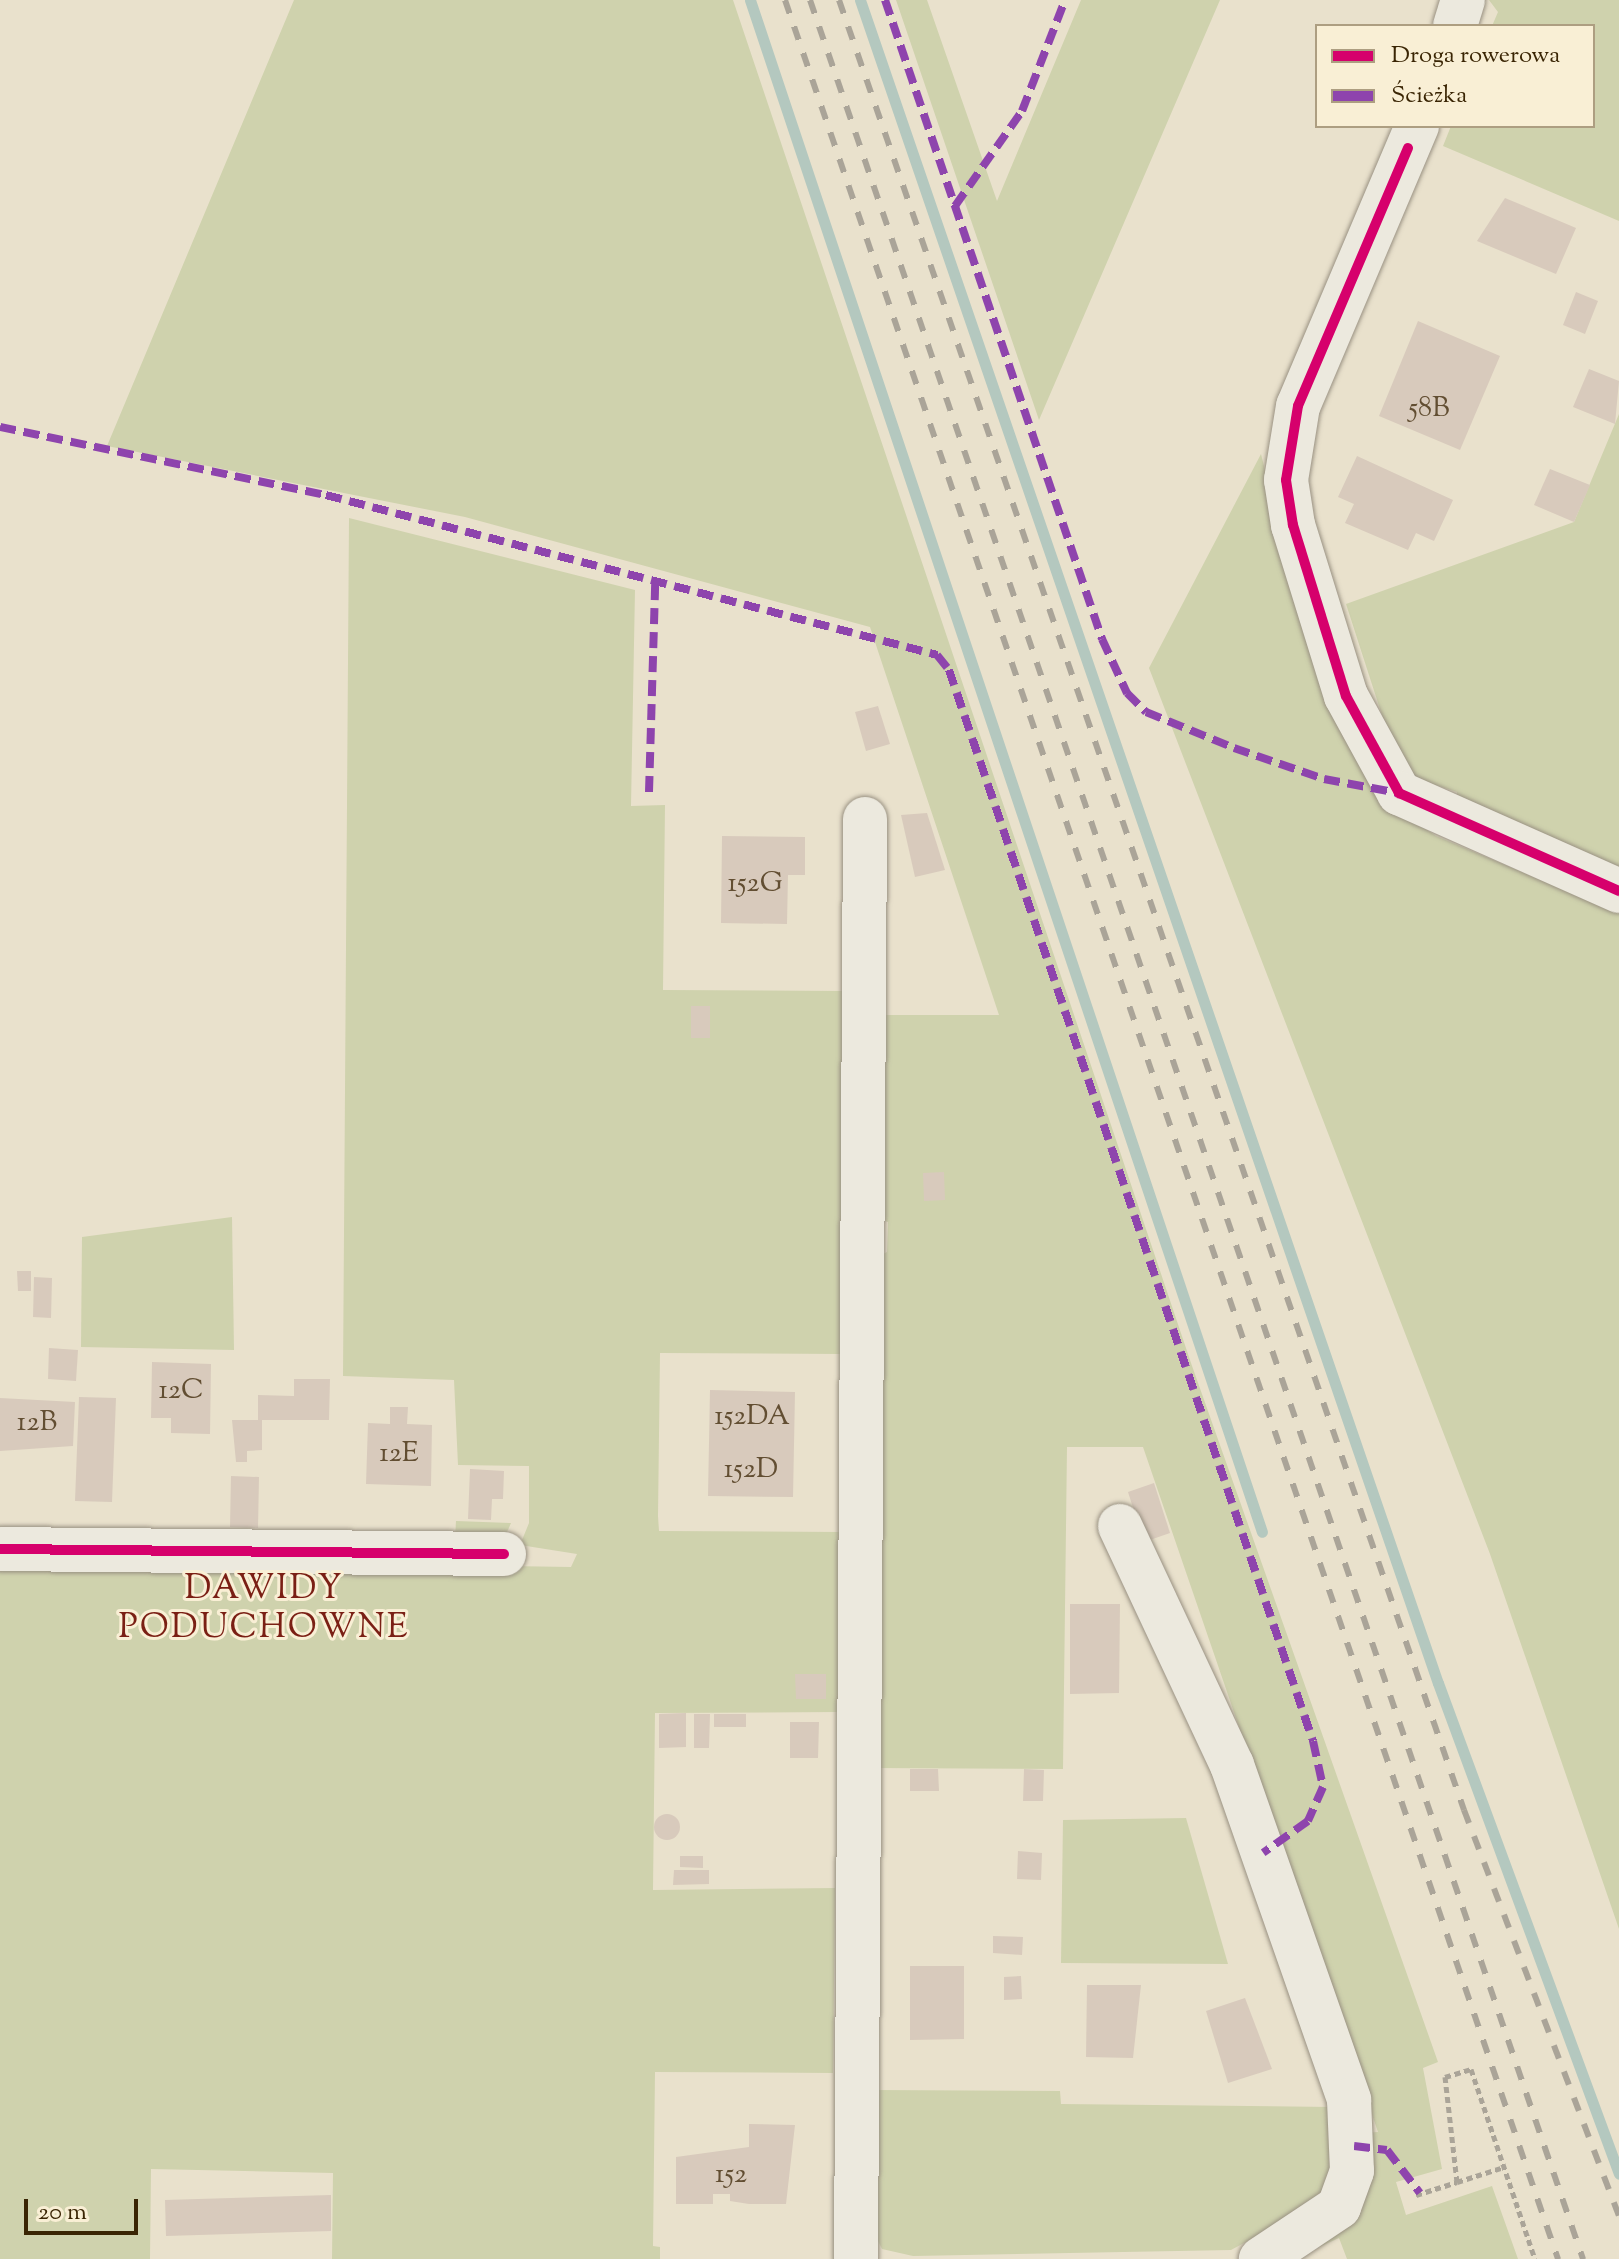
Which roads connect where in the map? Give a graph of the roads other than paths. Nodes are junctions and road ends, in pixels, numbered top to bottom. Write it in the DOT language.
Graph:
graph roads {
  1 [pos="1463,0"];
  2 [pos="1456,24"];
  3 [pos="1412,137"];
  4 [pos="865,819"];
  5 [pos="1619,891"];
  6 [pos="1120,1526"];
  7 [pos="0,1549"];
  8 [pos="504,1554"];
  9 [pos="856,2259"];
  10 [pos="1261,2259"];
  1 -- 2 [label="street"];
  3 -- 5 [label="street"];
  4 -- 9 [label="street"];
  6 -- 10 [label="street"];
  7 -- 8 [label="street"];
}
